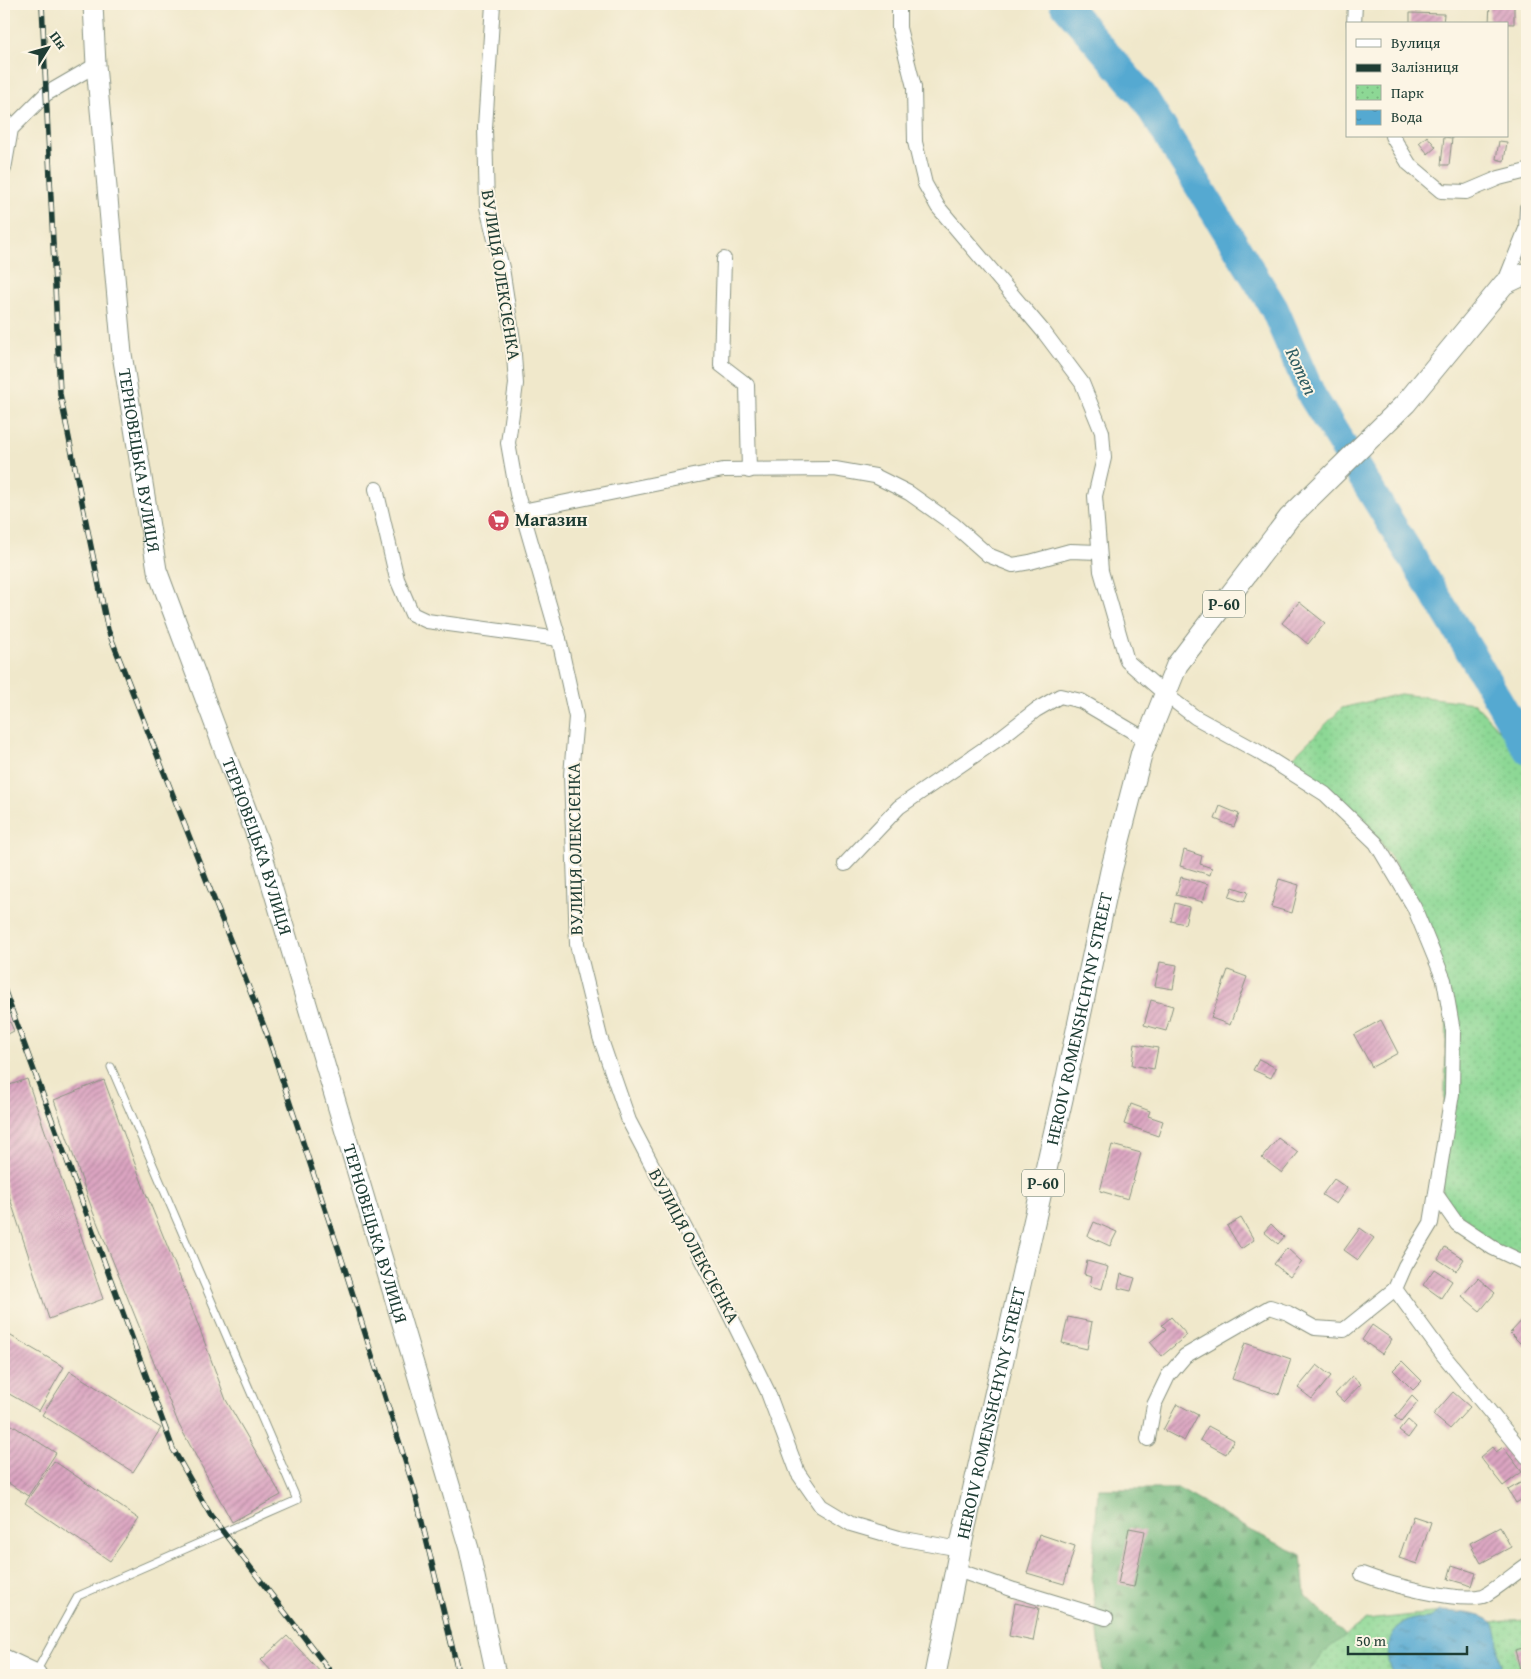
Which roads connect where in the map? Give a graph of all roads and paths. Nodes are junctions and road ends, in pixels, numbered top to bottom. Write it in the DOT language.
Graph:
graph roads {
  1 [pos="93,4"];
  2 [pos="493,4"];
  3 [pos="899,4"];
  4 [pos="1355,4"];
  5 [pos="1354,22"];
  6 [pos="96,64"];
  7 [pos="7,123"];
  8 [pos="1393,138"];
  9 [pos="4,169"];
  10 [pos="1527,171"];
  11 [pos="1527,208"];
  12 [pos="724,258"];
  13 [pos="1527,273"];
  14 [pos="1504,284"];
  15 [pos="749,471"];
  16 [pos="376,489"];
  17 [pos="522,511"];
  18 [pos="1100,552"];
  19 [pos="559,639"];
  20 [pos="1165,694"];
  21 [pos="1147,740"];
  22 [pos="845,864"];
  23 [pos="111,1067"];
  24 [pos="1436,1194"];
  25 [pos="1527,1264"];
  26 [pos="1394,1289"];
  27 [pos="1148,1439"];
  28 [pos="1527,1458"];
  29 [pos="960,1549"];
  30 [pos="1527,1565"];
  31 [pos="957,1570"];
  32 [pos="1362,1574"];
  33 [pos="1106,1618"];
  34 [pos="4,1660"];
  35 [pos="36,1675"];
  36 [pos="496,1675"];
  37 [pos="935,1675"];
  1 -- 6 [label="main road, ТЕРНОВЕЦЬКА ВУЛИЦЯ"];
  2 -- 17 [label="street, ВУЛИЦЯ ОЛЕКСІЄНКА"];
  3 -- 18 [label="street"];
  4 -- 5 [label="street"];
  6 -- 7 [label="street"];
  6 -- 36 [label="main road, ТЕРНОВЕЦЬКА ВУЛИЦЯ"];
  7 -- 9 [label="street"];
  8 -- 10 [label="street"];
  11 -- 14 [label="street"];
  12 -- 15 [label="street"];
  13 -- 14 [label="main road, Р-60"];
  14 -- 20 [label="main road, HEROIV ROMENSHCHYNY STREET / Р-60"];
  15 -- 17 [label="street"];
  15 -- 18 [label="street"];
  16 -- 19 [label="street"];
  17 -- 19 [label="street, ВУЛИЦЯ ОЛЕКСІЄНКА"];
  18 -- 20 [label="street"];
  19 -- 29 [label="street, ВУЛИЦЯ ОЛЕКСІЄНКА"];
  20 -- 21 [label="main road, HEROIV ROMENSHCHYNY STREET / Р-60"];
  20 -- 24 [label="street"];
  21 -- 22 [label="street"];
  21 -- 29 [label="main road, HEROIV ROMENSHCHYNY STREET / Р-60"];
  23 -- 35 [label="lane"];
  24 -- 25 [label="street"];
  24 -- 26 [label="street"];
  26 -- 27 [label="street"];
  26 -- 28 [label="street"];
  29 -- 31 [label="main road, HEROIV ROMENSHCHYNY STREET / Р-60"];
  30 -- 32 [label="street"];
  31 -- 33 [label="street"];
  31 -- 37 [label="main road, HEROIV ROMENSHCHYNY STREET / Р-60"];
  34 -- 35 [label="main road"];
}
